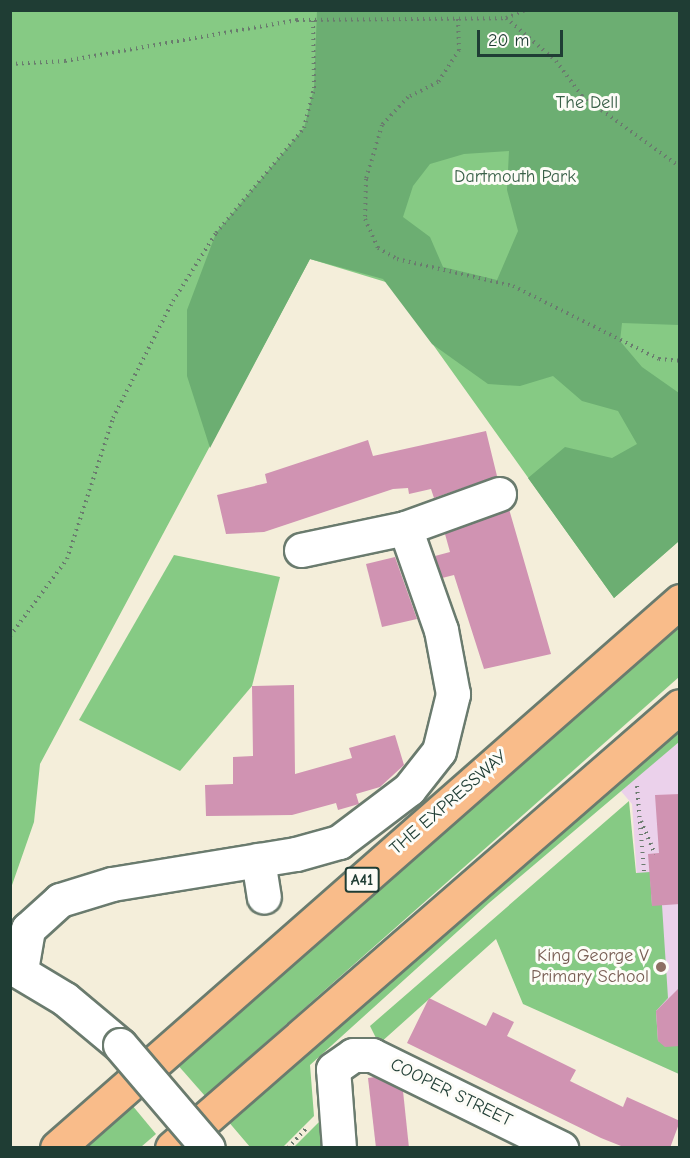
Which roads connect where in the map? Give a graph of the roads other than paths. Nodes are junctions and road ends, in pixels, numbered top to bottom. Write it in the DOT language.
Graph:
graph roads {
  1 [pos="499,494"];
  2 [pos="405,528"];
  3 [pos="301,550"];
  4 [pos="675,604"];
  5 [pos="680,706"];
  6 [pos="258,860"];
  7 [pos="264,897"];
  8 [pos="16,968"];
  9 [pos="57,1148"];
  10 [pos="172,1148"];
  11 [pos="208,1148"];
  12 [pos="339,1148"];
  13 [pos="561,1148"];
  1 -- 2 [label="street"];
  2 -- 3 [label="street"];
  2 -- 6 [label="street"];
  4 -- 9 [label="highway, THE EXPRESSWAY / A41"];
  5 -- 10 [label="highway"];
  6 -- 7 [label="street"];
  6 -- 8 [label="street"];
  8 -- 11 [label="street, bridge"];
  12 -- 13 [label="street, COOPER STREET"];
}
